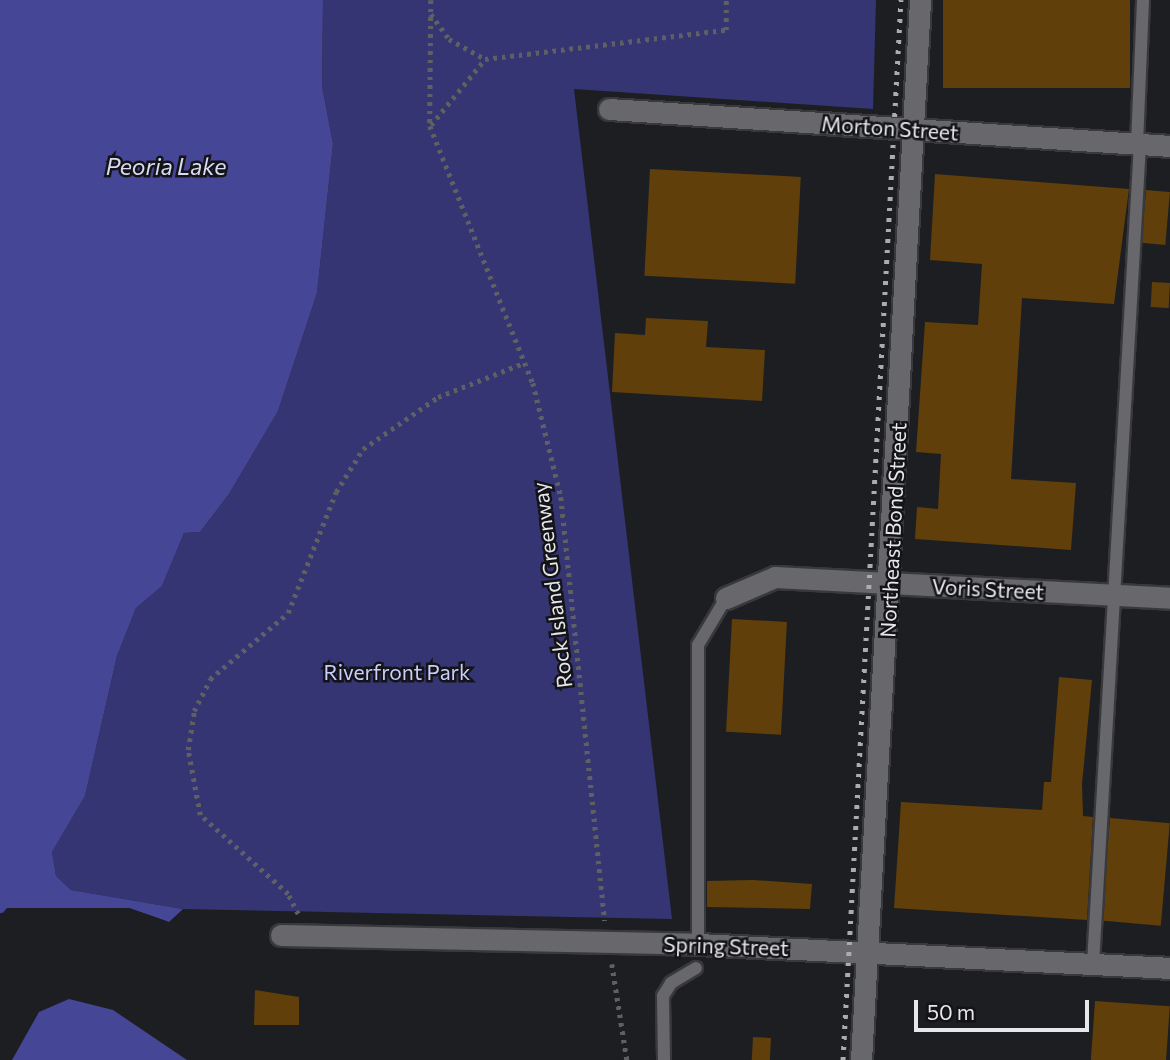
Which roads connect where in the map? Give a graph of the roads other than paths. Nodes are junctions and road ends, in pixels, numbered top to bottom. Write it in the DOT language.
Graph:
graph roads {
  1 [pos="920,0"];
  2 [pos="1143,0"];
  3 [pos="609,109"];
  4 [pos="914,130"];
  5 [pos="1138,144"];
  6 [pos="1170,146"];
  7 [pos="891,584"];
  8 [pos="1119,596"];
  9 [pos="726,598"];
  10 [pos="1170,598"];
  11 [pos="281,935"];
  12 [pos="698,944"];
  13 [pos="867,951"];
  14 [pos="1093,964"];
  15 [pos="696,968"];
  16 [pos="1170,968"];
  17 [pos="664,1060"];
  18 [pos="861,1060"];
  1 -- 4 [label="street, Northeast Bond Street"];
  2 -- 5 [label="lane"];
  3 -- 4 [label="street, Morton Street"];
  4 -- 5 [label="street, Morton Street"];
  4 -- 7 [label="street, Northeast Bond Street"];
  5 -- 6 [label="street, Morton Street"];
  5 -- 8 [label="lane"];
  7 -- 8 [label="street, Voris Street"];
  7 -- 9 [label="street, Voris Street"];
  7 -- 13 [label="street, Northeast Bond Street"];
  8 -- 10 [label="street, Voris Street"];
  8 -- 14 [label="lane"];
  9 -- 12 [label="lane"];
  11 -- 12 [label="street, Spring Street"];
  12 -- 13 [label="street, Spring Street"];
  13 -- 14 [label="street, Spring Street"];
  13 -- 18 [label="street, Northeast Bond Street"];
  14 -- 16 [label="street, Spring Street"];
  15 -- 17 [label="lane"];
}
